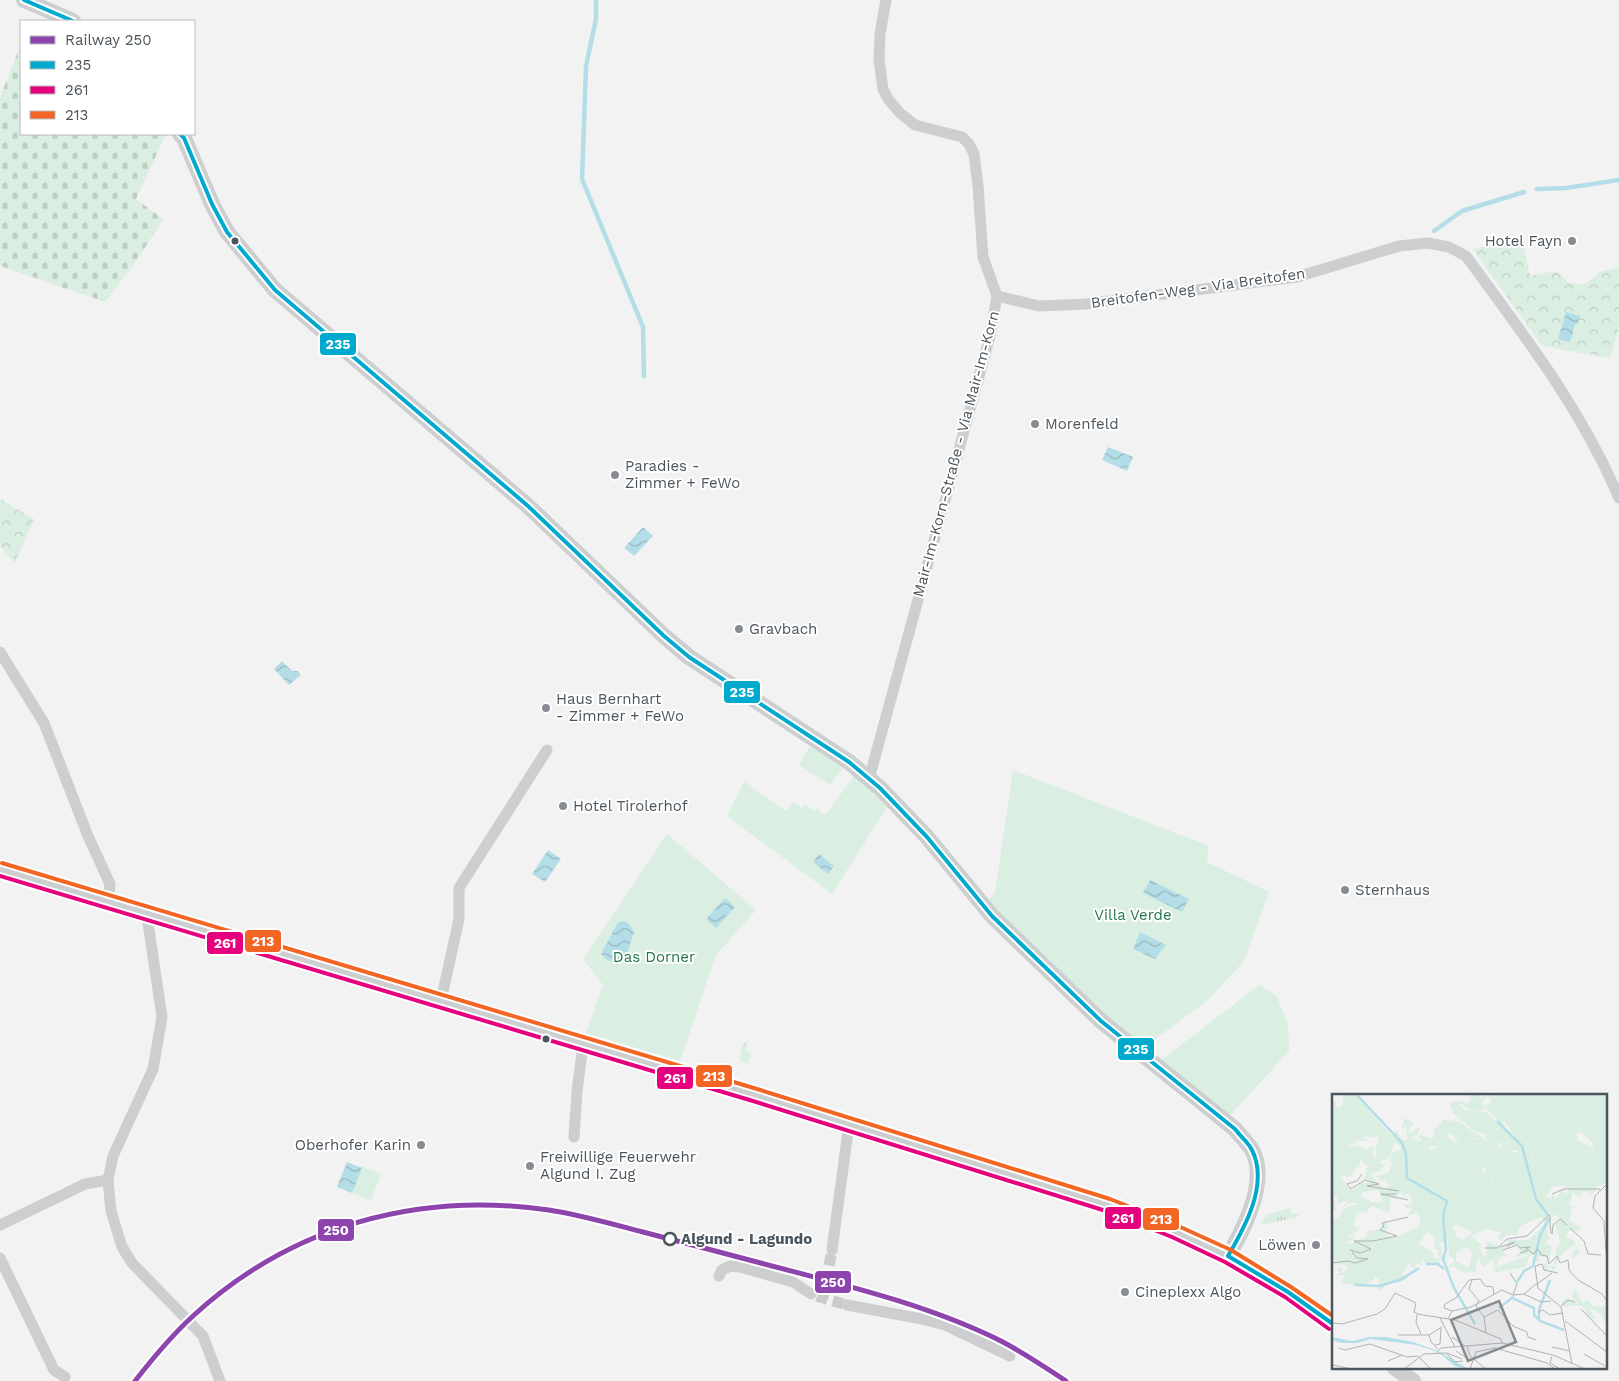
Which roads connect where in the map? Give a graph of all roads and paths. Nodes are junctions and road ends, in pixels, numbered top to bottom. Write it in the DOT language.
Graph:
graph roads {
  1 [pos="24,0"];
  2 [pos="886,0"];
  3 [pos="71,20"];
  4 [pos="181,135"];
  5 [pos="997,296"];
  6 [pos="1619,498"];
  7 [pos="0,652"];
  8 [pos="547,750"];
  9 [pos="869,779"];
  10 [pos="0,869"];
  11 [pos="108,901"];
  12 [pos="151,914"];
  13 [pos="440,1002"];
  14 [pos="583,1045"];
  15 [pos="848,1124"];
  16 [pos="574,1137"];
  17 [pos="108,1180"];
  18 [pos="0,1225"];
  19 [pos="832,1250"];
  20 [pos="1228,1256"];
  21 [pos="0,1258"];
  22 [pos="719,1276"];
  23 [pos="811,1294"];
  24 [pos="847,1305"];
  25 [pos="1332,1323"];
  26 [pos="1010,1356"];
  27 [pos="1395,1368"];
  28 [pos="65,1377"];
  29 [pos="220,1381"];
  30 [pos="1413,1381"];
  1 -- 3 [label="main road"];
  2 -- 5 [label="street, Mair-Im-Korn-Straße - Via Mair-Im-Korn"];
  4 -- 9 [label="main road"];
  5 -- 6 [label="street, Breitofen-Weg - Via Breitofen"];
  5 -- 9 [label="street, Mair-Im-Korn-Straße - Via Mair-Im-Korn"];
  7 -- 11 [label="street"];
  8 -- 13 [label="street"];
  9 -- 20 [label="main road"];
  10 -- 11 [label="main road"];
  11 -- 12 [label="main road"];
  12 -- 13 [label="main road"];
  12 -- 17 [label="street"];
  13 -- 14 [label="main road"];
  14 -- 15 [label="main road"];
  14 -- 16 [label="street"];
  15 -- 19 [label="street"];
  15 -- 20 [label="main road"];
  17 -- 18 [label="street"];
  17 -- 29 [label="street"];
  20 -- 25 [label="main road"];
  21 -- 28 [label="street"];
  22 -- 23 [label="street"];
  24 -- 26 [label="street"];
  27 -- 30 [label="main road"];
}
